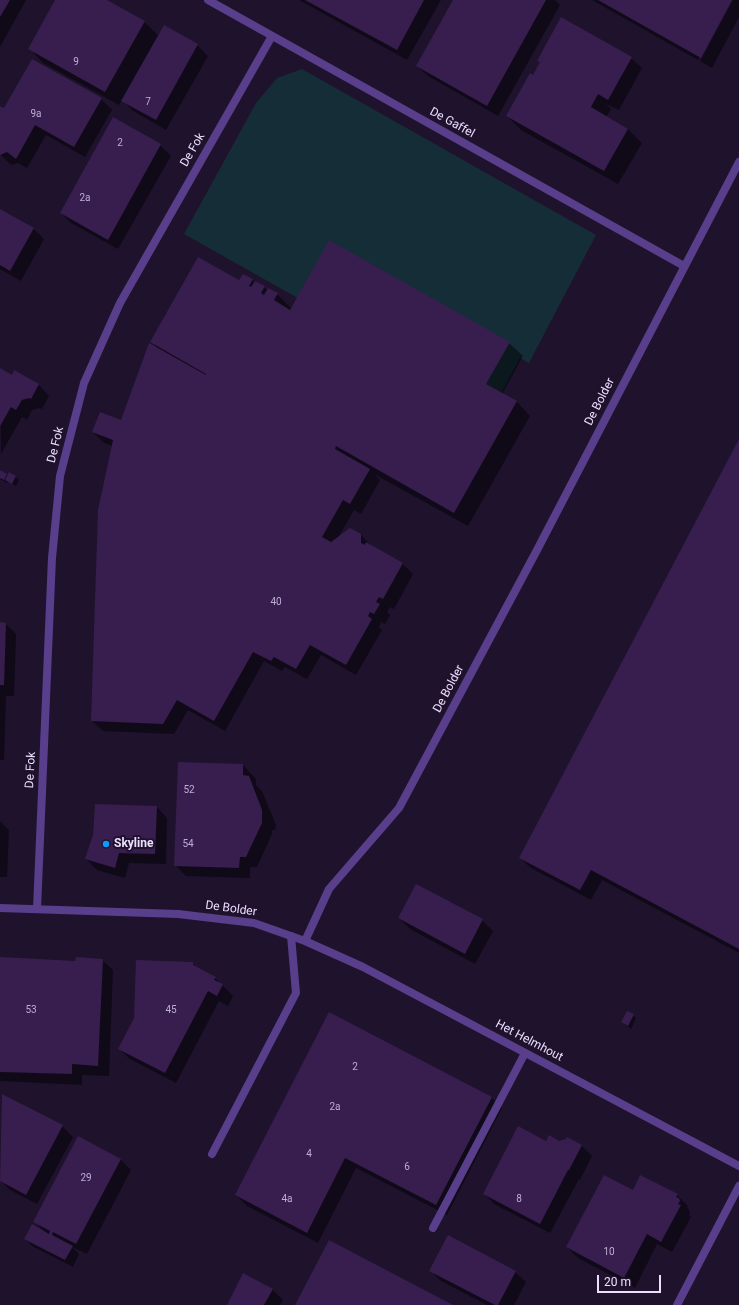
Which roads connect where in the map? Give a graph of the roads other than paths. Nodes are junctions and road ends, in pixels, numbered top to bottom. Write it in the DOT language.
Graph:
graph roads {
  1 [pos="208,0"];
  2 [pos="272,36"];
  3 [pos="739,162"];
  4 [pos="684,266"];
  5 [pos="0,908"];
  6 [pos="37,909"];
  7 [pos="291,936"];
  8 [pos="305,941"];
  9 [pos="525,1053"];
  10 [pos="212,1154"];
  11 [pos="739,1166"];
  12 [pos="739,1186"];
  13 [pos="433,1228"];
  14 [pos="676,1305"];
  1 -- 2 [label="street, De Gaffel"];
  2 -- 4 [label="street, De Gaffel"];
  2 -- 6 [label="street, De Fok"];
  3 -- 4 [label="street, De Bolder"];
  4 -- 8 [label="street, De Bolder"];
  5 -- 6 [label="street, De Bolder"];
  6 -- 7 [label="street, De Bolder"];
  7 -- 8 [label="street, De Bolder"];
  7 -- 10 [label="street"];
  8 -- 9 [label="street, Het Helmhout"];
  9 -- 11 [label="street, Het Helmhout"];
  9 -- 13 [label="street"];
  12 -- 14 [label="street"];
}
